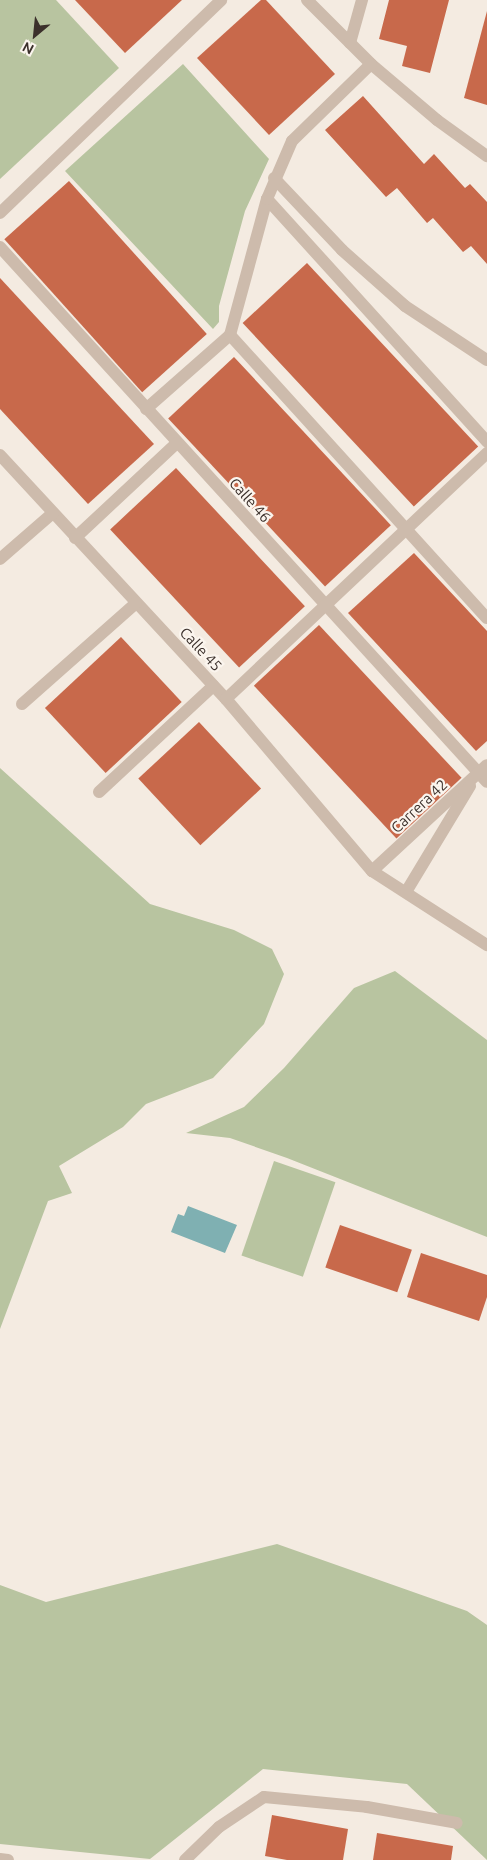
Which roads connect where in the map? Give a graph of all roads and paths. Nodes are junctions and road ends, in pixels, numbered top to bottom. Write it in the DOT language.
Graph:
graph roads {
  1 [pos="221,0"];
  2 [pos="307,0"];
  3 [pos="362,0"];
  4 [pos="350,43"];
  5 [pos="371,64"];
  6 [pos="487,156"];
  7 [pos="274,178"];
  8 [pos="267,199"];
  9 [pos="0,213"];
  10 [pos="0,247"];
  11 [pos="230,334"];
  12 [pos="487,360"];
  13 [pos="146,409"];
  14 [pos="487,442"];
  15 [pos="177,443"];
  16 [pos="487,453"];
  17 [pos="0,455"];
  18 [pos="53,513"];
  19 [pos="407,528"];
  20 [pos="75,538"];
  21 [pos="0,559"];
  22 [pos="136,603"];
  23 [pos="325,607"];
  24 [pos="487,618"];
  25 [pos="213,686"];
  26 [pos="226,699"];
  27 [pos="22,704"];
  28 [pos="484,773"];
  29 [pos="100,792"];
  30 [pos="372,871"];
  31 [pos="406,892"];
  32 [pos="487,945"];
  33 [pos="456,1823"];
  34 [pos="0,1859"];
  35 [pos="8,1860"];
  36 [pos="185,1860"];
  1 -- 9 [label="street"];
  2 -- 4 [label="street"];
  3 -- 4 [label="street"];
  4 -- 5 [label="street"];
  5 -- 6 [label="street"];
  5 -- 7 [label="street"];
  7 -- 8 [label="street"];
  7 -- 12 [label="street"];
  8 -- 11 [label="street"];
  8 -- 14 [label="street"];
  10 -- 13 [label="street, Calle 46"];
  11 -- 13 [label="street"];
  11 -- 19 [label="street"];
  13 -- 15 [label="street, Calle 46"];
  15 -- 20 [label="street"];
  15 -- 23 [label="street, Calle 46"];
  16 -- 19 [label="street"];
  17 -- 18 [label="street, Calle 45"];
  18 -- 20 [label="street, Calle 45"];
  18 -- 21 [label="street"];
  19 -- 23 [label="street"];
  19 -- 24 [label="street"];
  20 -- 22 [label="street, Calle 45"];
  22 -- 25 [label="street, Calle 45"];
  22 -- 27 [label="street"];
  23 -- 26 [label="street"];
  23 -- 28 [label="street, Calle 46"];
  25 -- 26 [label="street, Calle 45"];
  25 -- 29 [label="street"];
  26 -- 30 [label="street, Calle 45"];
  28 -- 30 [label="street, Carrera 42"];
  28 -- 31 [label="street"];
  30 -- 31 [label="street, Calle 45"];
  31 -- 32 [label="street, Calle 45"];
  33 -- 36 [label="street"];
  34 -- 35 [label="street"];
}
